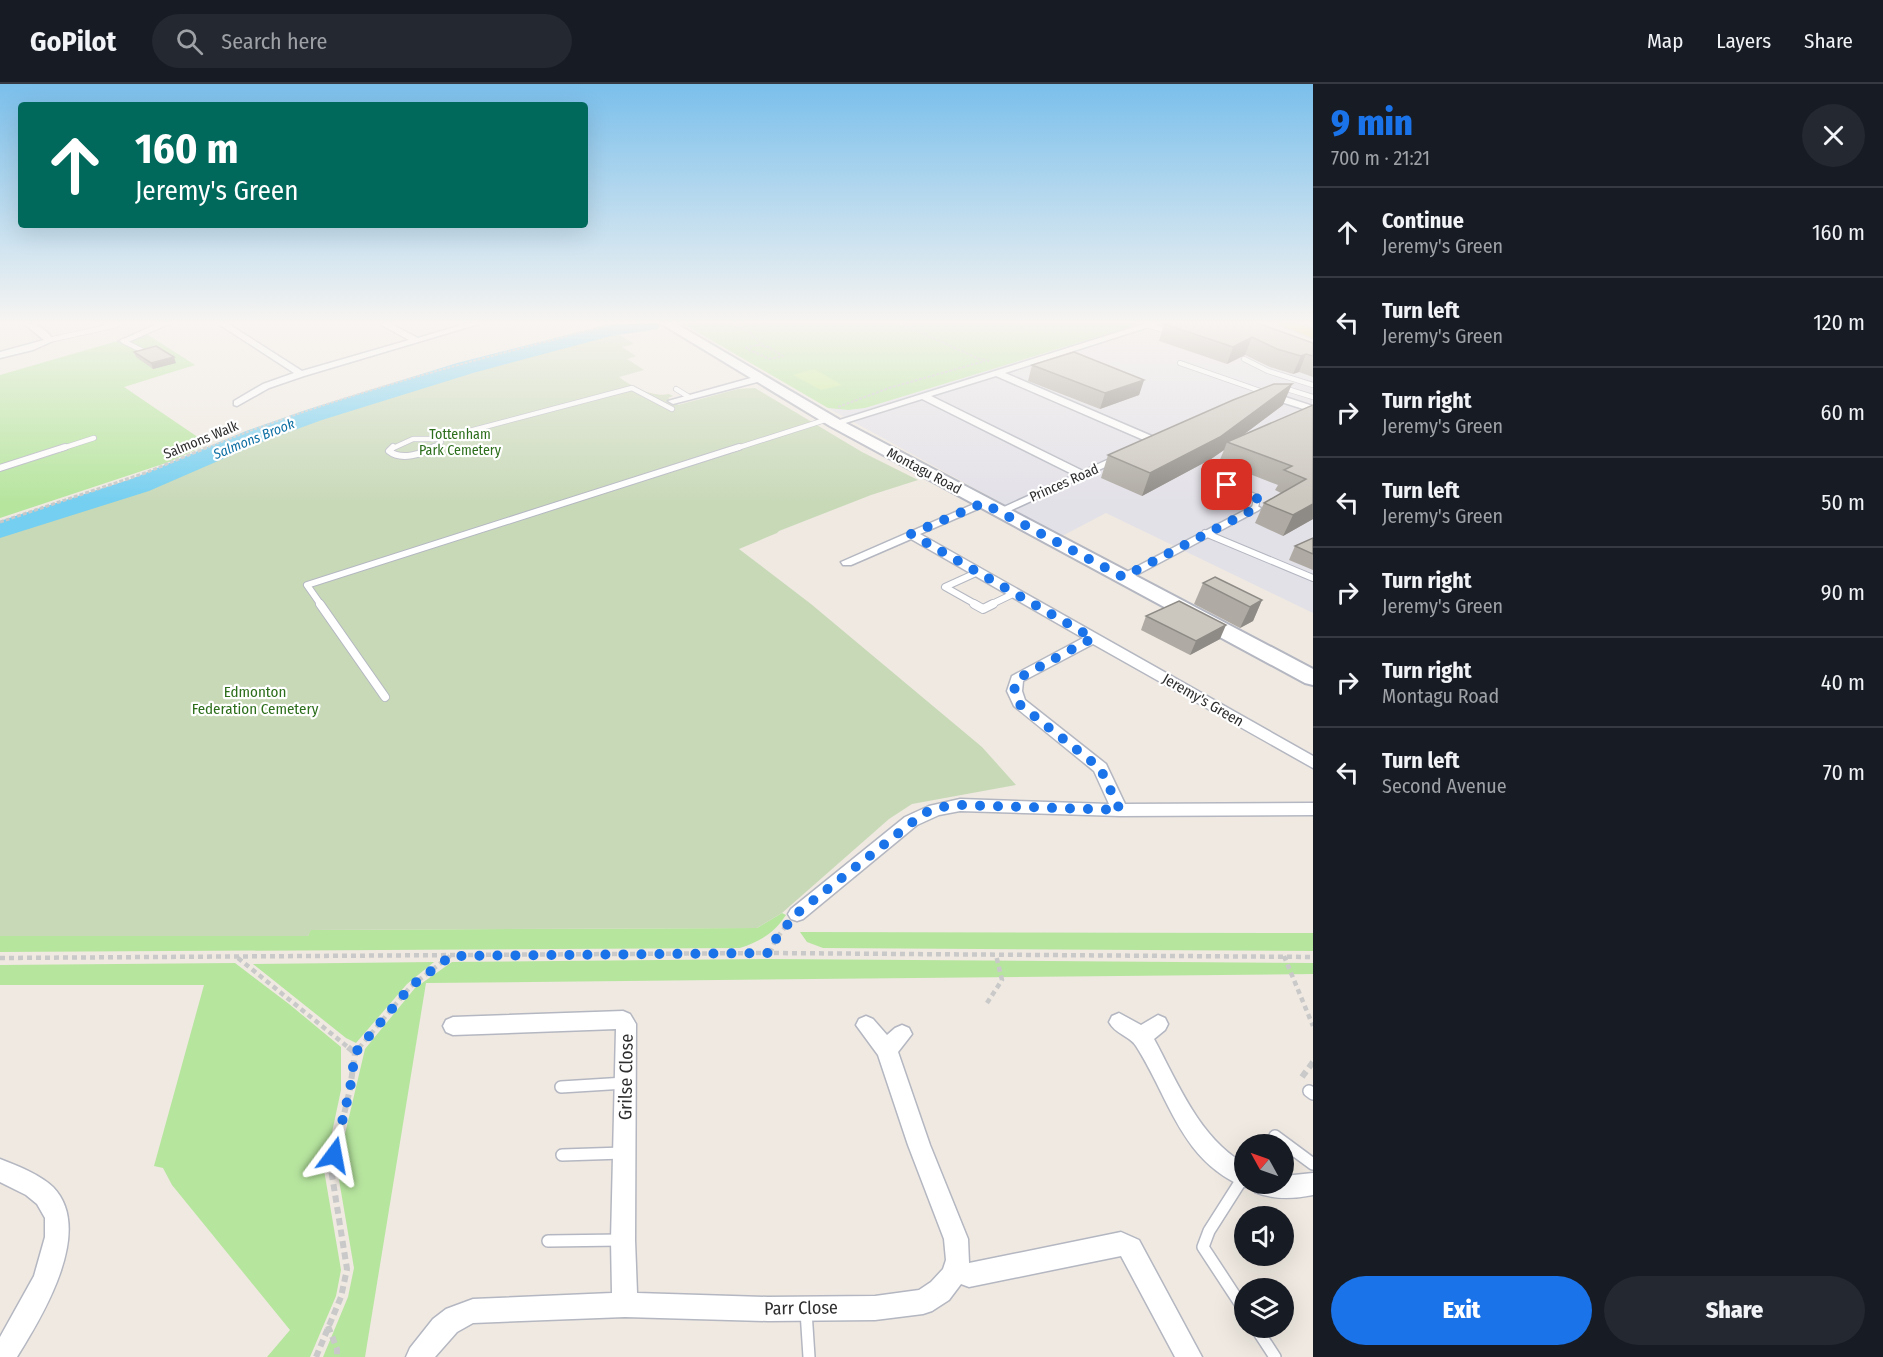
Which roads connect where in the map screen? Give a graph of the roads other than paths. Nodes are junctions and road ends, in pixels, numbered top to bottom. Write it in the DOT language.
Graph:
graph roads {
  1 [pos="276,382"];
  2 [pos="745,382"];
  3 [pos="764,382"];
  4 [pos="967,382"];
  5 [pos="1020,382"];
  6 [pos="1235,382"];
  7 [pos="676,389"];
  8 [pos="1287,389"];
  9 [pos="923,396"];
  10 [pos="689,397"];
  11 [pos="1313,397"];
  12 [pos="1279,398"];
  13 [pos="1257,402"];
  14 [pos="237,403"];
  15 [pos="670,405"];
  16 [pos="1313,409"];
  17 [pos="830,418"];
  18 [pos="94,438"];
  19 [pos="439,440"];
  20 [pos="0,468"];
  21 [pos="1225,472"];
  22 [pos="1081,474"];
  23 [pos="983,503"];
  24 [pos="1256,508"];
  25 [pos="999,512"];
  26 [pos="1205,533"];
  27 [pos="911,534"];
  28 [pos="847,562"];
  29 [pos="978,572"];
  30 [pos="1123,577"];
  31 [pos="1313,578"];
  32 [pos="1015,593"];
  33 [pos="1093,638"];
  34 [pos="1313,678"];
  35 [pos="385,697"];
  36 [pos="1313,763"];
  37 [pos="1120,810"];
  38 [pos="1313,810"];
  39 [pos="796,914"];
  40 [pos="1119,1022"];
  41 [pos="866,1025"];
  42 [pos="453,1026"];
  43 [pos="626,1083"];
  44 [pos="561,1087"];
  45 [pos="1294,1150"];
  46 [pos="625,1153"];
  47 [pos="562,1155"];
  48 [pos="1313,1164"];
  49 [pos="0,1170"];
  50 [pos="1234,1170"];
  51 [pos="1313,1184"];
  52 [pos="1294,1187"];
  53 [pos="1236,1194"];
  54 [pos="623,1240"];
  55 [pos="548,1241"];
  56 [pos="955,1269"];
  57 [pos="1234,1294"];
  58 [pos="625,1305"];
  59 [pos="806,1308"];
  60 [pos="1263,1338"];
  61 [pos="2,1357"];
  62 [pos="419,1357"];
  63 [pos="809,1357"];
  64 [pos="1189,1357"];
  65 [pos="1275,1357"];
  1 -- 14 [label="street"];
  2 -- 10 [label="street"];
  3 -- 17 [label="main road, Montagu Road"];
  4 -- 9 [label="street"];
  5 -- 22 [label="street, Princes Road"];
  6 -- 12 [label="lane"];
  7 -- 10 [label="lane"];
  8 -- 11 [label="lane"];
  9 -- 17 [label="street"];
  9 -- 22 [label="street"];
  10 -- 15 [label="street"];
  12 -- 13 [label="street"];
  12 -- 16 [label="street"];
  15 -- 19 [label="lane"];
  17 -- 23 [label="main road, Montagu Road"];
  17 -- 35 [label="lane"];
  18 -- 20 [label="lane"];
  19 -- 19 [label="lane"];
  21 -- 24 [label="lane"];
  22 -- 25 [label="street, Princes Road"];
  23 -- 25 [label="main road, Montagu Road"];
  23 -- 27 [label="street"];
  24 -- 26 [label="street"];
  25 -- 30 [label="main road, Montagu Road"];
  26 -- 30 [label="street"];
  26 -- 31 [label="lane"];
  27 -- 28 [label="street"];
  27 -- 29 [label="street, Jeremy's Green"];
  29 -- 32 [label="street, Jeremy's Green"];
  29 -- 32 [label="lane"];
  30 -- 34 [label="main road, Montagu Road"];
  32 -- 33 [label="street, Jeremy's Green"];
  33 -- 36 [label="street, Jeremy's Green"];
  33 -- 37 [label="street"];
  37 -- 38 [label="street"];
  37 -- 39 [label="street"];
  40 -- 50 [label="street"];
  41 -- 56 [label="street"];
  42 -- 43 [label="street, Grilse Close"];
  43 -- 44 [label="lane"];
  43 -- 46 [label="street, Grilse Close"];
  45 -- 48 [label="lane"];
  46 -- 47 [label="lane"];
  46 -- 54 [label="street, Grilse Close"];
  49 -- 61 [label="street"];
  51 -- 52 [label="street"];
  53 -- 57 [label="lane"];
  54 -- 55 [label="lane"];
  54 -- 58 [label="street, Grilse Close"];
  56 -- 59 [label="street, Parr Close"];
  56 -- 64 [label="street"];
  58 -- 59 [label="street, Parr Close"];
  58 -- 62 [label="street, Parr Close"];
  59 -- 63 [label="lane"];
  60 -- 65 [label="lane"];
}
